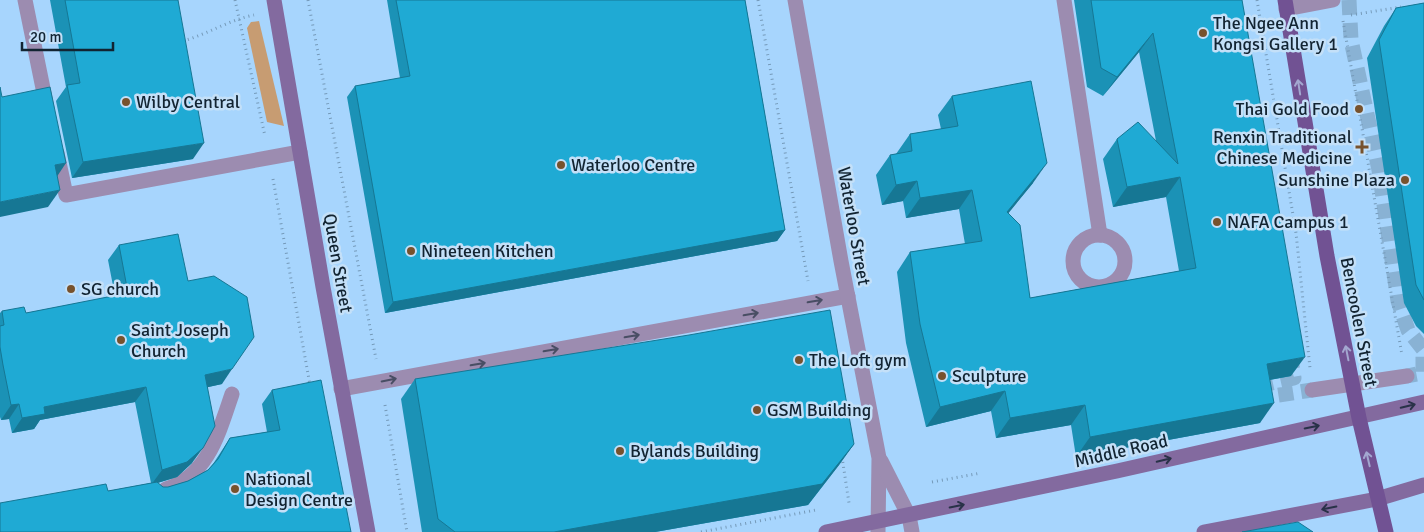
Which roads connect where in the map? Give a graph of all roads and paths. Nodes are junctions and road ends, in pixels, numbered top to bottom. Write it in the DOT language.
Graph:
graph roads {
  1 [pos="25,0"];
  2 [pos="235,0"];
  3 [pos="274,0"];
  4 [pos="758,0"];
  5 [pos="795,0"];
  6 [pos="1064,0"];
  7 [pos="1257,0"];
  8 [pos="1333,0"];
  9 [pos="308,1"];
  10 [pos="302,4"];
  11 [pos="1286,4"];
  12 [pos="1406,6"];
  13 [pos="257,14"];
  14 [pos="239,18"];
  15 [pos="182,33"];
  16 [pos="183,41"];
  17 [pos="178,42"];
  18 [pos="300,152"];
  19 [pos="269,158"];
  20 [pos="1100,235"];
  21 [pos="848,296"];
  22 [pos="811,302"];
  23 [pos="1407,376"];
  24 [pos="381,381"];
  25 [pos="1353,384"];
  26 [pos="310,388"];
  27 [pos="342,388"];
  28 [pos="1312,390"];
  29 [pos="232,394"];
  30 [pos="1424,402"];
  31 [pos="1359,418"];
  32 [pos="841,455"];
  33 [pos="880,458"];
  34 [pos="1424,485"];
  35 [pos="155,493"];
  36 [pos="1377,499"];
  37 [pos="841,505"];
  38 [pos="823,508"];
  39 [pos="909,516"];
  40 [pos="878,527"];
  41 [pos="368,532"];
  42 [pos="407,532"];
  43 [pos="701,532"];
  44 [pos="826,532"];
  45 [pos="912,532"];
  46 [pos="1204,532"];
  47 [pos="1386,532"];
  1 -- 19 [label="street"];
  2 -- 14 [label="path"];
  3 -- 18 [label="main road, Queen Street"];
  4 -- 22 [label="path"];
  5 -- 21 [label="street, Waterloo Street"];
  6 -- 20 [label="street"];
  7 -- 28 [label="path"];
  8 -- 11 [label="street"];
  9 -- 10 [label="path"];
  9 -- 24 [label="path"];
  25 -- 11 [label="main road, Bencoolen Street, one-way"];
  12 -- 23 [label="path"];
  13 -- 14 [label="path"];
  14 -- 16 [label="path"];
  14 -- 19 [label="path"];
  15 -- 16 [label="path"];
  16 -- 17 [label="path"];
  18 -- 19 [label="street"];
  18 -- 27 [label="main road, Queen Street"];
  19 -- 26 [label="path"];
  22 -- 21 [label="street, one-way"];
  21 -- 33 [label="street, Waterloo Street"];
  24 -- 22 [label="street, one-way"];
  23 -- 25 [label="street"];
  24 -- 27 [label="street"];
  24 -- 42 [label="path"];
  25 -- 28 [label="street"];
  25 -- 31 [label="main road, Bencoolen Street"];
  27 -- 41 [label="main road, Queen Street"];
  29 -- 35 [label="street"];
  31 -- 30 [label="main road, Middle Road, one-way"];
  36 -- 31 [label="main road, Bencoolen Street, one-way"];
  39 -- 31 [label="main road, Middle Road, one-way"];
  32 -- 37 [label="path"];
  33 -- 39 [label="street, Waterloo Street"];
  33 -- 40 [label="street, Waterloo Street"];
  34 -- 36 [label="main road"];
  36 -- 46 [label="main road, one-way"];
  36 -- 47 [label="main road, Bencoolen Street"];
  38 -- 43 [label="path"];
  39 -- 40 [label="main road, Middle Road"];
  39 -- 45 [label="street, Waterloo Street"];
  40 -- 44 [label="main road, Middle Road"];
}
